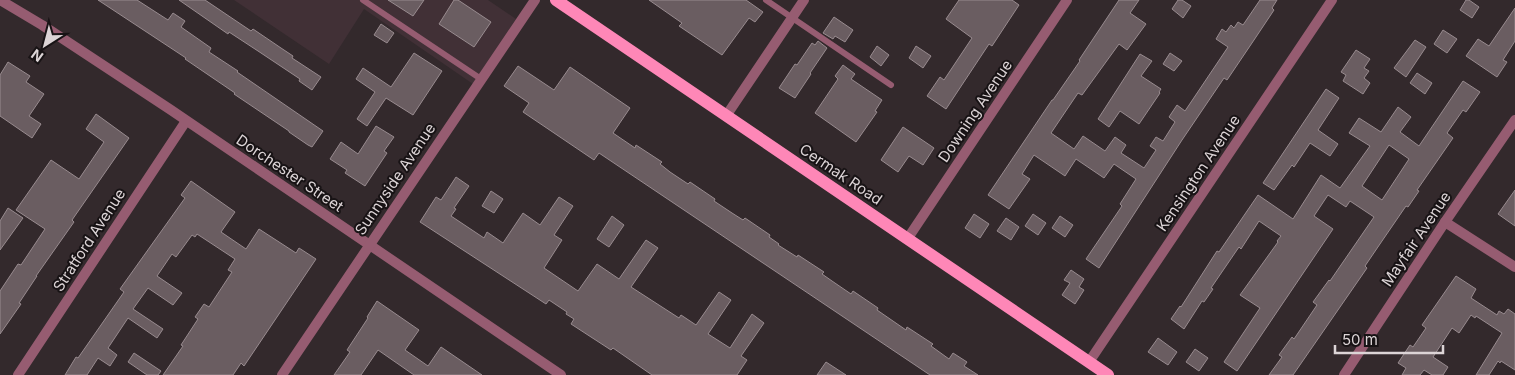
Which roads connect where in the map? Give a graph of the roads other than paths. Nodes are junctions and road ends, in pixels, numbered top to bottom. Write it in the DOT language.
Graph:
graph roads {
  1 [pos="363,0"];
  2 [pos="535,0"];
  3 [pos="556,0"];
  4 [pos="766,0"];
  5 [pos="804,0"];
  6 [pos="1067,0"];
  7 [pos="1332,0"];
  8 [pos="1,1"];
  9 [pos="792,18"];
  10 [pos="481,79"];
  11 [pos="891,85"];
  12 [pos="726,116"];
  13 [pos="1515,120"];
  14 [pos="186,121"];
  15 [pos="1445,222"];
  16 [pos="908,238"];
  17 [pos="369,245"];
  18 [pos="1515,267"];
  19 [pos="1089,362"];
  20 [pos="546,371"];
  21 [pos="18,375"];
  22 [pos="282,375"];
  23 [pos="561,375"];
  24 [pos="1108,375"];
  25 [pos="1345,375"];
  1 -- 10 [label="lane"];
  2 -- 10 [label="street, Sunnyside Avenue"];
  3 -- 12 [label="main road, Cermak Road"];
  4 -- 9 [label="lane"];
  5 -- 9 [label="street"];
  6 -- 16 [label="street, Downing Avenue"];
  7 -- 19 [label="street, Kensington Avenue"];
  8 -- 14 [label="street, Dorchester Street"];
  9 -- 11 [label="lane"];
  9 -- 12 [label="street"];
  10 -- 17 [label="street, Sunnyside Avenue"];
  12 -- 16 [label="main road, Cermak Road"];
  13 -- 15 [label="street, Mayfair Avenue"];
  14 -- 17 [label="street, Dorchester Street"];
  14 -- 21 [label="street, Stratford Avenue"];
  15 -- 18 [label="street"];
  15 -- 25 [label="street, Mayfair Avenue"];
  16 -- 19 [label="main road, Cermak Road"];
  17 -- 20 [label="street, Dorchester Street"];
  17 -- 22 [label="street, Sunnyside Avenue"];
  19 -- 24 [label="main road, Cermak Road"];
  20 -- 23 [label="street, Dorchester Street"];
}
